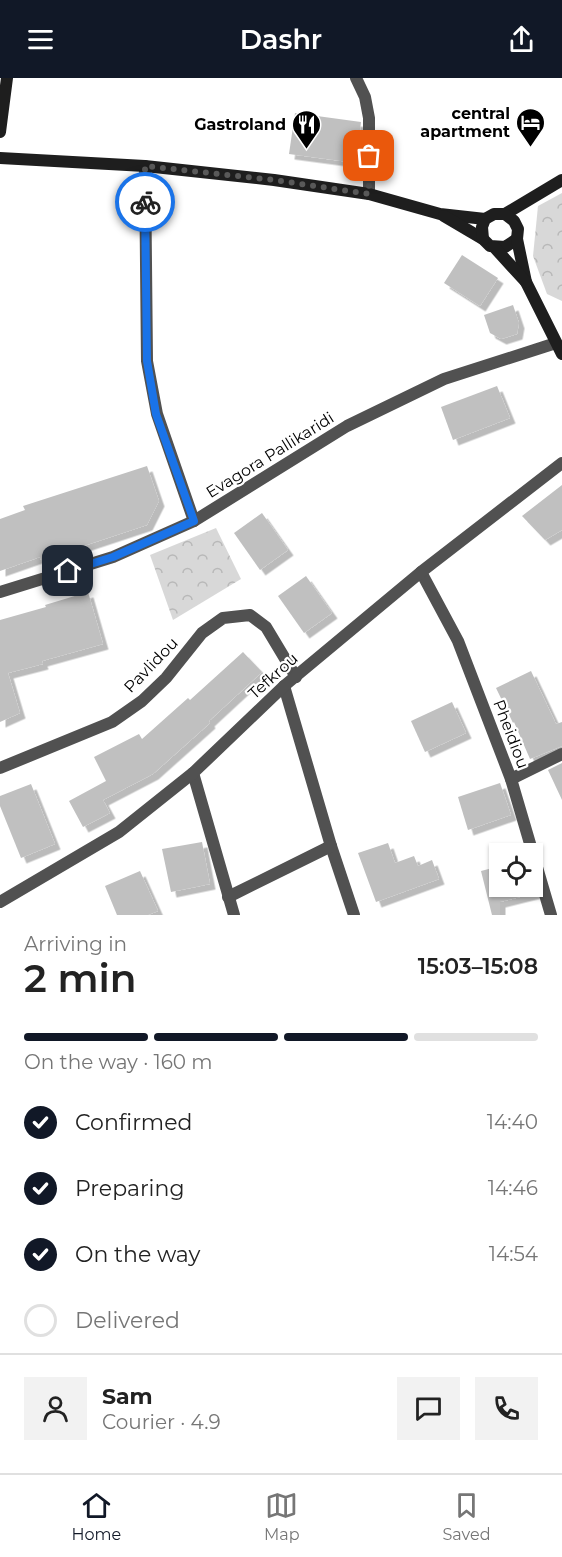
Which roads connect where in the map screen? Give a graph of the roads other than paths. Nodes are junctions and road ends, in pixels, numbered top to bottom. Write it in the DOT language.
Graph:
graph roads {
  1 [pos="7,78"];
  2 [pos="356,78"];
  3 [pos="0,132"];
  4 [pos="0,158"];
  5 [pos="145,166"];
  6 [pos="562,180"];
  7 [pos="369,194"];
  8 [pos="440,214"];
  9 [pos="505,214"];
  10 [pos="485,219"];
  11 [pos="483,239"];
  12 [pos="517,239"];
  13 [pos="494,247"];
  14 [pos="526,282"];
  15 [pos="560,346"];
  16 [pos="562,463"];
  17 [pos="194,521"];
  18 [pos="421,572"];
  19 [pos="0,592"];
  20 [pos="296,677"];
  21 [pos="284,686"];
  22 [pos="562,754"];
  23 [pos="0,768"];
  24 [pos="193,773"];
  25 [pos="511,778"];
  26 [pos="331,846"];
  27 [pos="228,897"];
  28 [pos="0,902"];
  29 [pos="234,915"];
  30 [pos="354,915"];
  31 [pos="551,915"];
  1 -- 3 [label="street"];
  2 -- 7 [label="street"];
  4 -- 5 [label="street"];
  5 -- 7 [label="street"];
  5 -- 17 [label="street"];
  6 -- 9 [label="street"];
  7 -- 8 [label="street"];
  8 -- 10 [label="street"];
  8 -- 11 [label="street"];
  9 -- 10 [label="street"];
  9 -- 12 [label="street"];
  10 -- 11 [label="street"];
  11 -- 13 [label="street"];
  12 -- 13 [label="street"];
  12 -- 14 [label="street"];
  13 -- 14 [label="street"];
  14 -- 15 [label="street"];
  15 -- 17 [label="street, Evagora Pallikaridi"];
  16 -- 18 [label="street, Tefkrou"];
  17 -- 19 [label="street, Evagora Pallikaridi"];
  18 -- 20 [label="street, Tefkrou"];
  18 -- 25 [label="street, Pheidiou"];
  20 -- 21 [label="street, Tefkrou"];
  20 -- 23 [label="street, Pavlidou"];
  21 -- 24 [label="street, Tefkrou"];
  21 -- 26 [label="street"];
  22 -- 25 [label="street"];
  24 -- 27 [label="street"];
  24 -- 28 [label="street, Tefkrou"];
  25 -- 31 [label="street, Pheidiou"];
  26 -- 27 [label="street"];
  26 -- 30 [label="street"];
  27 -- 29 [label="street"];
}
